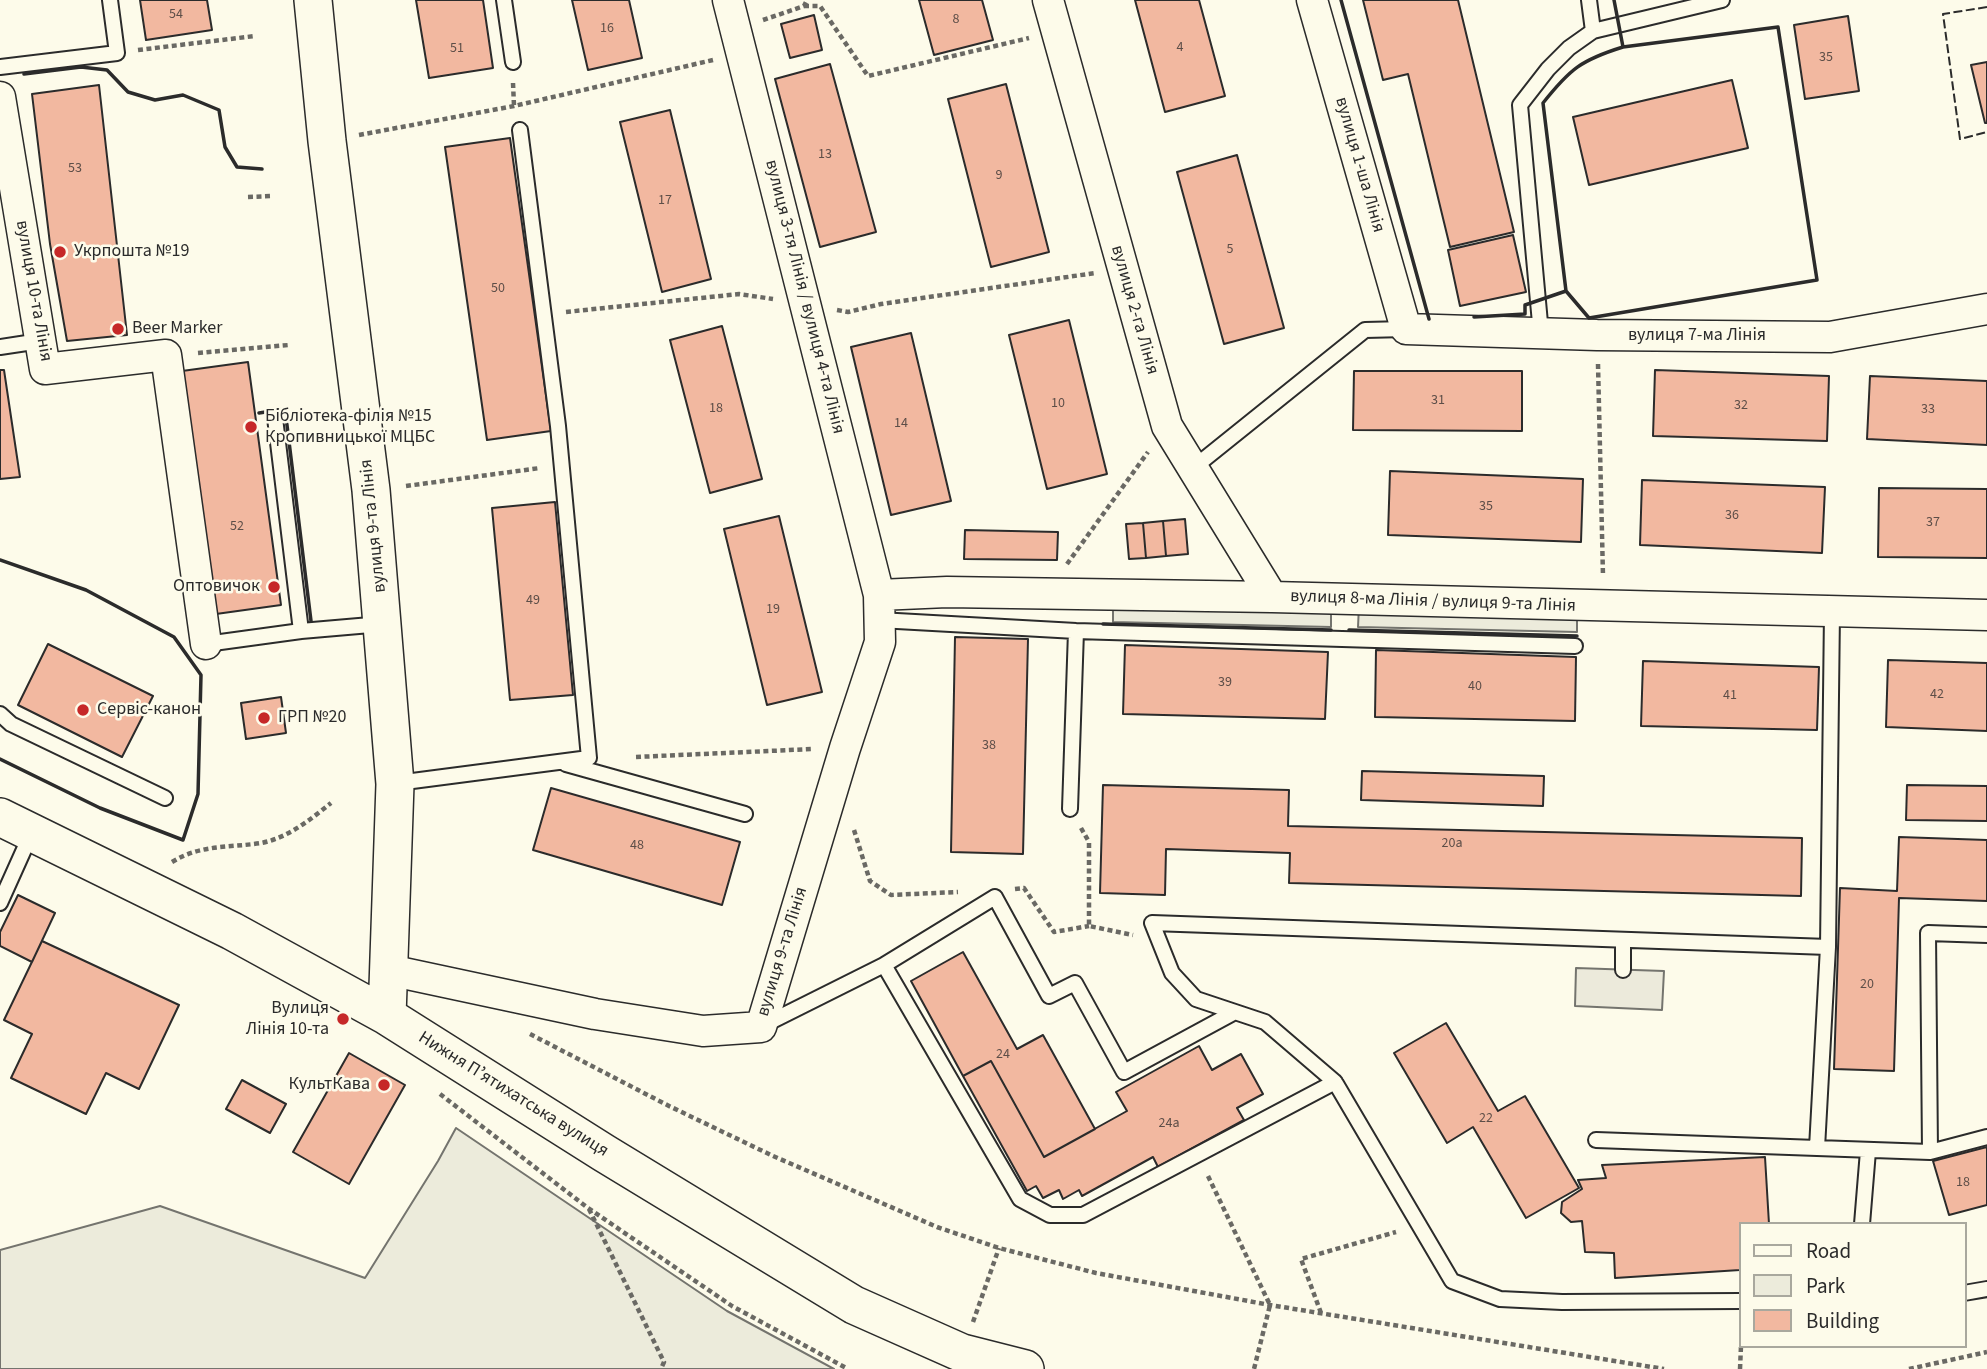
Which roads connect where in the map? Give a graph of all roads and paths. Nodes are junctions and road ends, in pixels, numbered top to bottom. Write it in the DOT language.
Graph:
graph roads {
  1 [pos="110,0"];
  2 [pos="313,0"];
  3 [pos="504,0"];
  4 [pos="727,0"];
  5 [pos="807,0"];
  6 [pos="1048,0"];
  7 [pos="1312,0"];
  8 [pos="1589,0"];
  9 [pos="1722,0"];
  10 [pos="804,6"];
  11 [pos="735,29"];
  12 [pos="1593,31"];
  13 [pos="1057,32"];
  14 [pos="255,36"];
  15 [pos="117,53"];
  16 [pos="513,62"];
  17 [pos="0,66"];
  18 [pos="680,68"];
  19 [pos="0,97"];
  20 [pos="520,131"];
  21 [pos="327,141"];
  22 [pos="272,196"];
  23 [pos="248,197"];
  24 [pos="1123,269"];
  25 [pos="806,303"];
  26 [pos="591,309"];
  27 [pos="1987,309"];
  28 [pos="1406,330"];
  29 [pos="1541,334"];
  30 [pos="1597,335"];
  31 [pos="40,341"];
  32 [pos="289,345"];
  33 [pos="0,347"];
  34 [pos="166,355"];
  35 [pos="275,418"];
  36 [pos="1167,426"];
  37 [pos="561,466"];
  38 [pos="1192,469"];
  39 [pos="371,490"];
  40 [pos="1045,594"];
  41 [pos="1272,597"];
  42 [pos="879,607"];
  43 [pos="1603,607"];
  44 [pos="1832,612"];
  45 [pos="1987,615"];
  46 [pos="383,624"];
  47 [pos="301,631"];
  48 [pos="1076,631"];
  49 [pos="206,644"];
  50 [pos="1575,646"];
  51 [pos="0,714"];
  52 [pos="845,748"];
  53 [pos="639,757"];
  54 [pos="558,762"];
  55 [pos="395,784"];
  56 [pos="833,790"];
  57 [pos="165,798"];
  58 [pos="331,803"];
  59 [pos="1070,809"];
  60 [pos="745,814"];
  61 [pos="16,825"];
  62 [pos="137,883"];
  63 [pos="1010,889"];
  64 [pos="971,891"];
  65 [pos="0,904"];
  66 [pos="1089,926"];
  67 [pos="1987,935"];
  68 [pos="1158,939"];
  69 [pos="1623,940"];
  70 [pos="1828,947"];
  71 [pos="884,965"];
  72 [pos="389,970"];
  73 [pos="1623,970"];
  74 [pos="1233,1013"];
  75 [pos="387,1016"];
  76 [pos="761,1027"];
  77 [pos="1335,1082"];
  78 [pos="434,1090"];
  79 [pos="1987,1137"];
  80 [pos="1596,1140"];
  81 [pos="1817,1148"];
  82 [pos="1868,1151"];
  83 [pos="1930,1152"];
  84 [pos="1216,1189"];
  85 [pos="588,1208"];
  86 [pos="1862,1222"];
  87 [pos="1387,1234"];
  88 [pos="999,1248"];
  89 [pos="1987,1289"];
  90 [pos="1966,1293"];
  91 [pos="1738,1301"];
  92 [pos="1321,1314"];
  93 [pos="1741,1348"];
  94 [pos="1987,1352"];
  95 [pos="962,1353"];
  96 [pos="661,1369"];
  97 [pos="848,1369"];
  98 [pos="1025,1369"];
  99 [pos="1254,1369"];
  100 [pos="1740,1369"];
  101 [pos="1909,1369"];
  1 -- 15 [label="lane"];
  2 -- 21 [label="street, вулиця 9-та Лінія"];
  3 -- 16 [label="lane"];
  4 -- 11 [label="street, вулиця 3-тя Лінія / вулиця 4-та Лінія"];
  5 -- 10 [label="path"];
  6 -- 13 [label="street, вулиця 2-га Лінія"];
  7 -- 28 [label="street, вулиця 1-ша Лінія"];
  8 -- 12 [label="lane"];
  9 -- 12 [label="lane"];
  10 -- 11 [label="path"];
  10 -- 13 [label="path"];
  11 -- 25 [label="street, вулиця 3-тя Лінія / вулиця 4-та Лінія"];
  12 -- 29 [label="lane"];
  13 -- 24 [label="street, вулиця 2-га Лінія"];
  14 -- 15 [label="path"];
  15 -- 17 [label="lane"];
  18 -- 21 [label="path"];
  19 -- 31 [label="street, вулиця 10-та Лінія"];
  20 -- 37 [label="lane"];
  21 -- 39 [label="street, вулиця 9-та Лінія"];
  22 -- 23 [label="path"];
  24 -- 25 [label="path"];
  24 -- 36 [label="street, вулиця 2-га Лінія"];
  25 -- 26 [label="path"];
  25 -- 42 [label="street, вулиця 3-тя Лінія / вулиця 4-та Лінія"];
  27 -- 30 [label="street, вулиця 7-ма Лінія"];
  28 -- 29 [label="street, вулиця 7-ма Лінія"];
  28 -- 38 [label="lane"];
  29 -- 30 [label="street, вулиця 7-ма Лінія"];
  30 -- 43 [label="path"];
  31 -- 33 [label="lane"];
  31 -- 34 [label="street, вулиця 10-та Лінія"];
  32 -- 34 [label="path"];
  34 -- 49 [label="street"];
  35 -- 47 [label="lane"];
  36 -- 38 [label="street, вулиця 2-га Лінія"];
  36 -- 40 [label="path"];
  37 -- 39 [label="path"];
  37 -- 54 [label="lane"];
  38 -- 41 [label="street, вулиця 2-га Лінія"];
  39 -- 46 [label="street, вулиця 9-та Лінія"];
  40 -- 41 [label="street, вулиця 8-ма Лінія / вулиця 9-та Лінія"];
  40 -- 42 [label="street, вулиця 8-ма Лінія / вулиця 9-та Лінія"];
  41 -- 43 [label="street, вулиця 8-ма Лінія / вулиця 9-та Лінія"];
  42 -- 48 [label="lane"];
  42 -- 52 [label="street, вулиця 9-та Лінія"];
  43 -- 44 [label="street, вулиця 8-ма Лінія / вулиця 9-та Лінія"];
  44 -- 45 [label="street, вулиця 8-ма Лінія / вулиця 9-та Лінія"];
  44 -- 70 [label="lane"];
  46 -- 47 [label="lane"];
  46 -- 55 [label="street, вулиця 9-та Лінія"];
  47 -- 49 [label="lane"];
  48 -- 50 [label="lane"];
  48 -- 59 [label="lane"];
  51 -- 57 [label="lane"];
  52 -- 53 [label="path"];
  52 -- 56 [label="street, вулиця 9-та Лінія"];
  54 -- 55 [label="lane"];
  54 -- 60 [label="lane"];
  55 -- 72 [label="street, вулиця 9-та Лінія"];
  56 -- 64 [label="path"];
  56 -- 76 [label="street, вулиця 9-та Лінія"];
  58 -- 62 [label="path"];
  59 -- 66 [label="path"];
  61 -- 62 [label="street, Нижня Пʼятихатська вулиця"];
  61 -- 65 [label="lane"];
  62 -- 75 [label="street, Нижня Пʼятихатська вулиця"];
  63 -- 66 [label="path"];
  66 -- 68 [label="path"];
  67 -- 83 [label="lane"];
  68 -- 69 [label="lane"];
  68 -- 74 [label="lane"];
  69 -- 70 [label="lane"];
  69 -- 73 [label="lane"];
  70 -- 81 [label="lane"];
  71 -- 74 [label="lane"];
  71 -- 76 [label="lane"];
  71 -- 77 [label="lane"];
  72 -- 75 [label="street, вулиця 9-та Лінія"];
  72 -- 76 [label="street, вулиця 9-та Лінія"];
  74 -- 77 [label="lane"];
  75 -- 95 [label="street, Нижня Пʼятихатська вулиця"];
  77 -- 91 [label="lane"];
  78 -- 85 [label="path"];
  79 -- 83 [label="lane"];
  80 -- 81 [label="lane"];
  81 -- 82 [label="lane"];
  82 -- 83 [label="lane"];
  82 -- 86 [label="lane"];
  84 -- 99 [label="path"];
  85 -- 96 [label="path"];
  85 -- 97 [label="path"];
  87 -- 92 [label="path"];
  88 -- 95 [label="path"];
  89 -- 90 [label="lane"];
  93 -- 100 [label="path"];
  94 -- 101 [label="path"];
  95 -- 98 [label="street, Нижня Пʼятихатська вулиця"];
}
